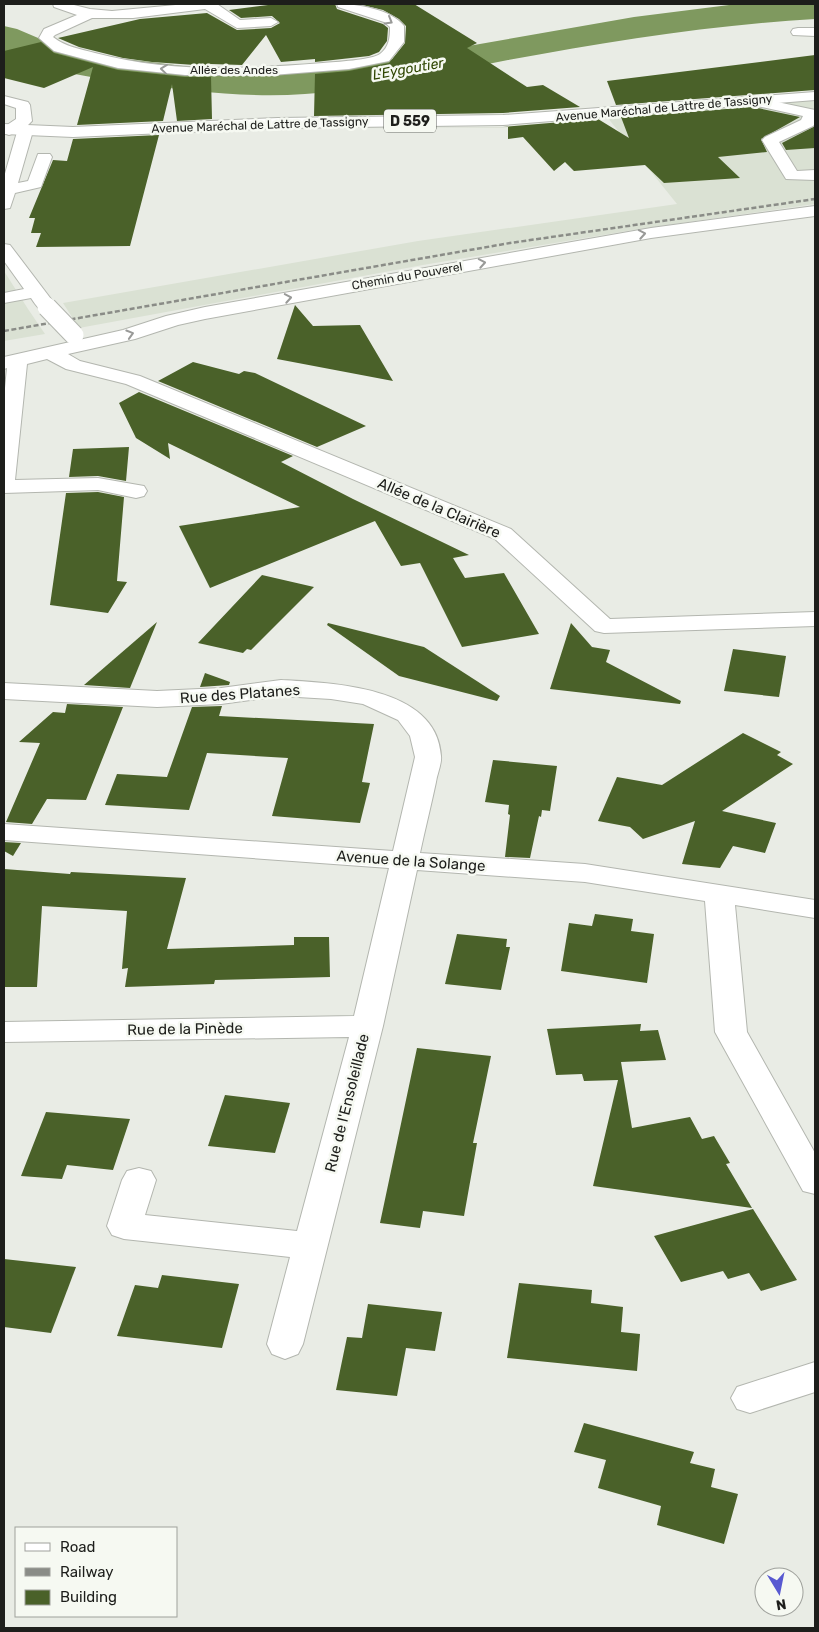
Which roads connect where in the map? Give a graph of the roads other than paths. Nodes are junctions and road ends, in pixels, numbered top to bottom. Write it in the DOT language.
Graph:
graph roads {
  1 [pos="59,4"];
  2 [pos="207,4"];
  3 [pos="211,4"];
  4 [pos="343,4"];
  5 [pos="91,13"];
  6 [pos="271,22"];
  7 [pos="798,32"];
  8 [pos="815,32"];
  9 [pos="815,96"];
  10 [pos="4,100"];
  11 [pos="749,100"];
  12 [pos="813,114"];
  13 [pos="6,130"];
  14 [pos="25,132"];
  15 [pos="44,157"];
  16 [pos="815,174"];
  17 [pos="6,197"];
  18 [pos="815,211"];
  19 [pos="4,249"];
  20 [pos="36,292"];
  21 [pos="4,298"];
  22 [pos="78,340"];
  23 [pos="52,354"];
  24 [pos="11,362"];
  25 [pos="4,486"];
  26 [pos="136,491"];
  27 [pos="815,619"];
  28 [pos="4,691"];
  29 [pos="4,832"];
  30 [pos="404,860"];
  31 [pos="719,893"];
  32 [pos="815,908"];
  33 [pos="366,1026"];
  34 [pos="4,1032"];
  35 [pos="139,1180"];
  36 [pos="815,1182"];
  37 [pos="310,1246"];
  38 [pos="285,1344"];
  39 [pos="815,1377"];
  40 [pos="750,1398"];
  1 -- 5 [label="street"];
  2 -- 3 [label="street"];
  2 -- 5 [label="street"];
  2 -- 6 [label="street"];
  4 -- 5 [label="street, Allée des Andes, one-way"];
  7 -- 8 [label="street"];
  9 -- 11 [label="street, Avenue Maréchal de Lattre de Tassigny / D 559"];
  10 -- 13 [label="street"];
  11 -- 12 [label="street"];
  11 -- 14 [label="street, Avenue Maréchal de Lattre de Tassigny / D 559"];
  12 -- 16 [label="street"];
  13 -- 14 [label="street, Avenue Maréchal de Lattre de Tassigny / D 559"];
  14 -- 17 [label="street"];
  15 -- 17 [label="street"];
  22 -- 18 [label="street, Chemin du Pouverel, one-way"];
  19 -- 20 [label="street"];
  20 -- 21 [label="street"];
  20 -- 22 [label="street, bridge"];
  22 -- 23 [label="street, Chemin du Pouverel"];
  23 -- 24 [label="street, Chemin du Pouverel"];
  23 -- 27 [label="street, Allée de la Clairière"];
  24 -- 25 [label="street"];
  25 -- 26 [label="street"];
  28 -- 30 [label="street, Rue des Platanes"];
  29 -- 30 [label="street, Avenue de la Solange"];
  30 -- 31 [label="street, Avenue de la Solange"];
  30 -- 33 [label="street, Rue de l'Ensoleillade"];
  31 -- 32 [label="street, Avenue de la Solange"];
  31 -- 36 [label="street"];
  33 -- 34 [label="street, Rue de la Pinède"];
  33 -- 37 [label="street, Rue de l'Ensoleillade"];
  35 -- 37 [label="street"];
  37 -- 38 [label="street, Rue de l'Ensoleillade"];
  39 -- 40 [label="street"];
}
